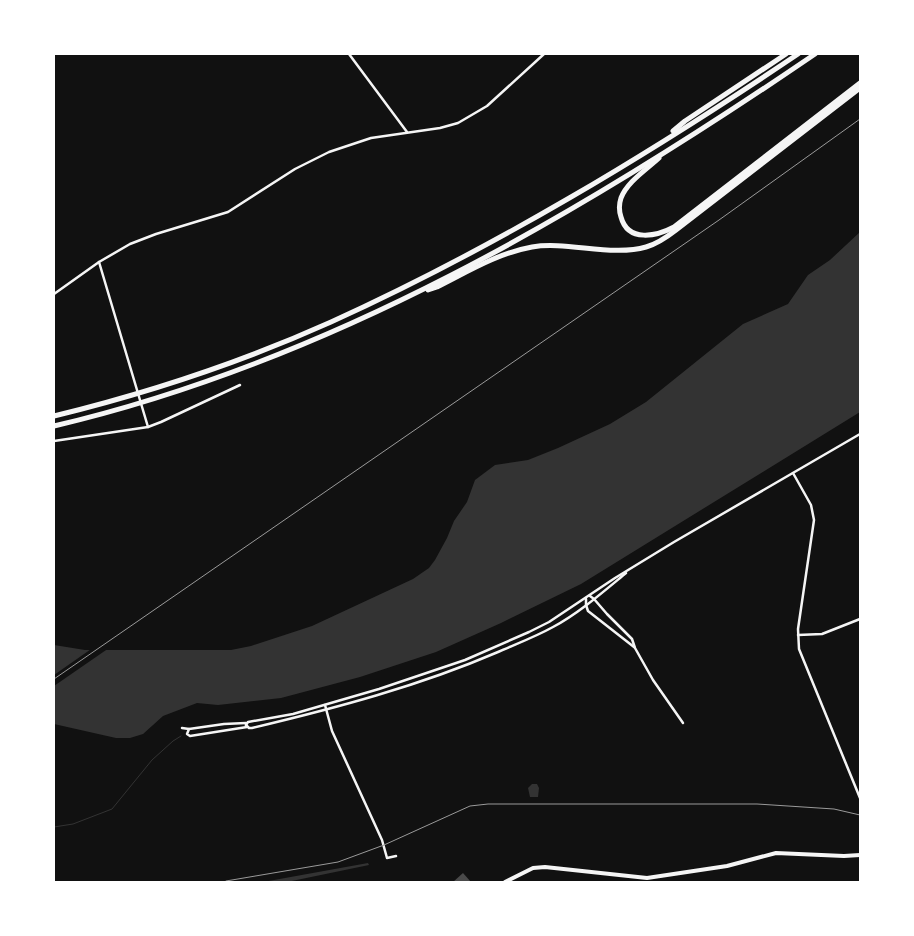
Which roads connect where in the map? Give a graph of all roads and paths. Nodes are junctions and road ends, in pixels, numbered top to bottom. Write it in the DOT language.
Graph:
graph roads {
  1 [pos="349,54"];
  2 [pos="544,54"];
  3 [pos="786,54"];
  4 [pos="798,54"];
  5 [pos="815,54"];
  6 [pos="860,83"];
  7 [pos="860,88"];
  8 [pos="406,132"];
  9 [pos="653,147"];
  10 [pos="670,148"];
  11 [pos="98,262"];
  12 [pos="54,294"];
  13 [pos="416,294"];
  14 [pos="240,385"];
  15 [pos="54,416"];
  16 [pos="54,426"];
  17 [pos="148,427"];
  18 [pos="860,434"];
  19 [pos="54,441"];
  20 [pos="793,473"];
  21 [pos="633,567"];
  22 [pos="601,593"];
  23 [pos="590,596"];
  24 [pos="594,598"];
  25 [pos="586,599"];
  26 [pos="599,603"];
  27 [pos="586,605"];
  28 [pos="588,611"];
  29 [pos="576,612"];
  30 [pos="860,619"];
  31 [pos="798,635"];
  32 [pos="635,648"];
  33 [pos="325,705"];
  34 [pos="326,710"];
  35 [pos="683,723"];
  36 [pos="247,725"];
  37 [pos="182,728"];
  38 [pos="189,730"];
  39 [pos="860,798"];
  40 [pos="860,855"];
  41 [pos="396,856"];
  42 [pos="505,882"];
  1 -- 8 [label="street"];
  2 -- 8 [label="street"];
  3 -- 9 [label="highway"];
  4 -- 9 [label="highway"];
  5 -- 10 [label="highway"];
  6 -- 10 [label="highway"];
  7 -- 13 [label="highway"];
  8 -- 11 [label="street"];
  9 -- 15 [label="highway"];
  10 -- 13 [label="highway"];
  11 -- 12 [label="street"];
  11 -- 17 [label="street"];
  13 -- 16 [label="highway"];
  14 -- 17 [label="street"];
  17 -- 19 [label="street"];
  18 -- 20 [label="street"];
  20 -- 21 [label="street"];
  20 -- 31 [label="street"];
  21 -- 22 [label="street"];
  21 -- 23 [label="street"];
  22 -- 24 [label="street"];
  22 -- 26 [label="street"];
  23 -- 24 [label="street"];
  23 -- 25 [label="street"];
  24 -- 26 [label="street"];
  24 -- 27 [label="street"];
  25 -- 27 [label="street"];
  25 -- 33 [label="street"];
  26 -- 32 [label="street"];
  27 -- 28 [label="street"];
  27 -- 29 [label="street"];
  28 -- 29 [label="street"];
  28 -- 32 [label="street"];
  29 -- 34 [label="street"];
  30 -- 31 [label="street"];
  31 -- 39 [label="street"];
  32 -- 35 [label="street"];
  33 -- 34 [label="street"];
  33 -- 36 [label="street"];
  34 -- 36 [label="street"];
  34 -- 41 [label="street"];
  36 -- 38 [label="street"];
  36 -- 38 [label="street"];
  37 -- 38 [label="street"];
  40 -- 42 [label="street"];
}
